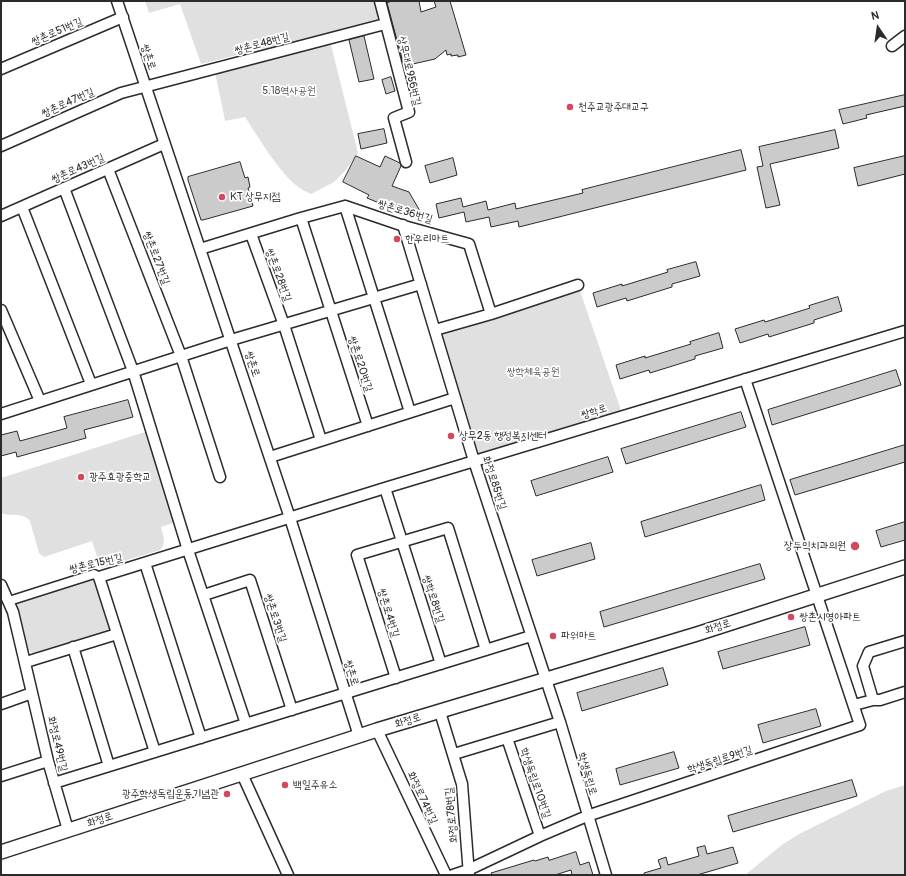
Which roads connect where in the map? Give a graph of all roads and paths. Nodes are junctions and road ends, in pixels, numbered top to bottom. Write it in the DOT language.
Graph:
graph roads {
  1 [pos="117,1"];
  2 [pos="380,1"];
  3 [pos="123,17"];
  4 [pos="385,24"];
  5 [pos="905,36"];
  6 [pos="892,46"];
  7 [pos="1,69"];
  8 [pos="145,86"];
  9 [pos="164,144"];
  10 [pos="1,146"];
  11 [pos="406,162"];
  12 [pos="108,169"];
  13 [pos="64,188"];
  14 [pos="345,206"];
  15 [pos="22,207"];
  16 [pos="1,216"];
  17 [pos="301,218"];
  18 [pos="403,225"];
  19 [pos="251,234"];
  20 [pos="200,249"];
  21 [pos="421,284"];
  22 [pos="578,285"];
  23 [pos="374,298"];
  24 [pos="1,310"];
  25 [pos="330,310"];
  26 [pos="491,314"];
  27 [pos="284,325"];
  28 [pos="435,330"];
  29 [pos="905,331"];
  30 [pos="231,340"];
  31 [pos="181,356"];
  32 [pos="132,371"];
  33 [pos="744,379"];
  34 [pos="91,384"];
  35 [pos="455,398"];
  36 [pos="40,400"];
  37 [pos="410,412"];
  38 [pos="1,414"];
  39 [pos="368,426"];
  40 [pos="321,440"];
  41 [pos="270,457"];
  42 [pos="474,461"];
  43 [pos="220,477"];
  44 [pos="385,488"];
  45 [pos="290,518"];
  46 [pos="402,542"];
  47 [pos="188,550"];
  48 [pos="145,563"];
  49 [pos="905,567"];
  50 [pos="99,577"];
  51 [pos="1,585"];
  52 [pos="204,595"];
  53 [pos="817,596"];
  54 [pos="9,601"];
  55 [pos="117,634"];
  56 [pos="531,636"];
  57 [pos="905,641"];
  58 [pos="73,647"];
  59 [pos="486,650"];
  60 [pos="26,662"];
  61 [pos="441,664"];
  62 [pos="396,678"];
  63 [pos="545,679"];
  64 [pos="905,692"];
  65 [pos="32,693"];
  66 [pos="345,693"];
  67 [pos="873,700"];
  68 [pos="1,704"];
  69 [pos="854,705"];
  70 [pos="292,710"];
  71 [pos="440,712"];
  72 [pos="560,722"];
  73 [pos="246,724"];
  74 [pos="377,730"];
  75 [pos="359,736"];
  76 [pos="201,738"];
  77 [pos="507,738"];
  78 [pos="155,752"];
  79 [pos="454,754"];
  80 [pos="48,761"];
  81 [pos="109,766"];
  82 [pos="242,774"];
  83 [pos="1,776"];
  84 [pos="54,784"];
  85 [pos="587,816"];
  86 [pos="68,830"];
  87 [pos="540,836"];
  88 [pos="1,852"];
  89 [pos="469,873"];
  90 [pos="288,875"];
  91 [pos="446,875"];
  92 [pos="453,875"];
  93 [pos="606,875"];
  1 -- 3 [label="street, 쌍촌로"];
  2 -- 4 [label="street, 상무대로956번길"];
  3 -- 7 [label="street, 쌍촌로51번길"];
  3 -- 8 [label="street, 쌍촌로"];
  4 -- 8 [label="street, 쌍촌로48번길"];
  4 -- 11 [label="street, 상무대로956번길"];
  5 -- 6 [label="street"];
  8 -- 9 [label="street, 쌍촌로"];
  8 -- 10 [label="street, 쌍촌로47번길"];
  9 -- 12 [label="street, 쌍촌로43번길"];
  9 -- 20 [label="street, 쌍촌로"];
  12 -- 13 [label="street, 쌍촌로43번길"];
  12 -- 31 [label="street, 쌍촌로27번길"];
  13 -- 15 [label="street, 쌍촌로43번길"];
  13 -- 32 [label="street"];
  14 -- 17 [label="street"];
  14 -- 18 [label="street, 쌍촌로36번길"];
  14 -- 23 [label="street"];
  15 -- 16 [label="street, 쌍촌로43번길"];
  15 -- 34 [label="street"];
  17 -- 19 [label="street"];
  17 -- 25 [label="street"];
  18 -- 21 [label="street, 화정로85번길"];
  18 -- 26 [label="street, 쌍촌로36번길"];
  19 -- 20 [label="street"];
  19 -- 27 [label="street, 쌍촌로28번길"];
  20 -- 30 [label="street, 쌍촌로"];
  21 -- 23 [label="street"];
  21 -- 28 [label="street, 화정로85번길"];
  22 -- 26 [label="street"];
  23 -- 25 [label="street"];
  23 -- 37 [label="street"];
  24 -- 36 [label="street"];
  25 -- 27 [label="street"];
  25 -- 39 [label="street, 쌍촌로20번길"];
  26 -- 28 [label="street"];
  27 -- 30 [label="street"];
  27 -- 40 [label="street"];
  28 -- 35 [label="street, 화정로85번길"];
  29 -- 33 [label="street, 쌍학로"];
  30 -- 31 [label="street"];
  30 -- 41 [label="street, 쌍촌로"];
  31 -- 32 [label="street"];
  31 -- 43 [label="street, 쌍촌로27번길"];
  32 -- 34 [label="street"];
  32 -- 47 [label="street"];
  33 -- 42 [label="street, 쌍학로"];
  33 -- 53 [label="street"];
  34 -- 36 [label="street"];
  35 -- 37 [label="street"];
  35 -- 42 [label="street, 화정로85번길"];
  36 -- 38 [label="street"];
  37 -- 39 [label="street"];
  39 -- 40 [label="street"];
  40 -- 41 [label="street"];
  41 -- 45 [label="street, 쌍촌로"];
  42 -- 44 [label="street, 쌍학로"];
  42 -- 56 [label="street, 화정로85번길"];
  44 -- 45 [label="street, 쌍학로"];
  44 -- 46 [label="street, 쌍학로8번길"];
  45 -- 47 [label="street, 쌍촌로15번길"];
  45 -- 66 [label="street, 쌍촌로"];
  46 -- 59 [label="street"];
  46 -- 61 [label="street, 쌍학로8번길"];
  46 -- 62 [label="street, 쌍촌로4번길"];
  47 -- 48 [label="street, 쌍촌로15번길"];
  47 -- 52 [label="street"];
  48 -- 50 [label="street, 쌍촌로15번길"];
  48 -- 76 [label="street"];
  49 -- 53 [label="street, 화정로"];
  50 -- 54 [label="street, 쌍촌로15번길"];
  50 -- 55 [label="street"];
  51 -- 54 [label="street, 화정로49번길"];
  52 -- 70 [label="street, 쌍촌로3번길"];
  52 -- 73 [label="street"];
  53 -- 63 [label="street, 화정로"];
  53 -- 69 [label="street"];
  54 -- 60 [label="street, 화정로49번길"];
  55 -- 58 [label="street"];
  55 -- 78 [label="street"];
  56 -- 59 [label="street"];
  56 -- 63 [label="street, 화정로85번길"];
  57 -- 67 [label="street"];
  58 -- 60 [label="street"];
  58 -- 81 [label="street"];
  59 -- 61 [label="street"];
  60 -- 65 [label="street, 화정로49번길"];
  61 -- 62 [label="street"];
  62 -- 66 [label="street"];
  63 -- 71 [label="street, 화정로"];
  63 -- 72 [label="street, 학생독립로"];
  64 -- 67 [label="street"];
  65 -- 68 [label="street"];
  65 -- 80 [label="street, 화정로49번길"];
  66 -- 70 [label="street"];
  66 -- 75 [label="street, 쌍촌로"];
  67 -- 69 [label="street"];
  69 -- 85 [label="street, 학생독립로9번길"];
  70 -- 73 [label="street"];
  71 -- 74 [label="street, 화정로"];
  71 -- 79 [label="street, 화정로78번길"];
  72 -- 77 [label="street"];
  72 -- 85 [label="street, 학생독립로"];
  73 -- 76 [label="street"];
  74 -- 75 [label="street, 화정로"];
  74 -- 91 [label="street, 화정로74번길"];
  75 -- 82 [label="street, 화정로"];
  76 -- 78 [label="street"];
  77 -- 79 [label="street"];
  77 -- 87 [label="street, 학생독립로10번길"];
  78 -- 81 [label="street"];
  79 -- 89 [label="street, 화정로78번길"];
  80 -- 83 [label="street"];
  80 -- 84 [label="street, 화정로49번길"];
  81 -- 84 [label="street"];
  82 -- 86 [label="street, 화정로"];
  82 -- 90 [label="street"];
  84 -- 86 [label="street, 화정로49번길"];
  85 -- 87 [label="street, 학생독립로10번길"];
  85 -- 93 [label="street, 학생독립로"];
  86 -- 88 [label="street, 화정로"];
  87 -- 89 [label="street, 학생독립로10번길"];
  89 -- 92 [label="street, 학생독립로10번길"];
}
